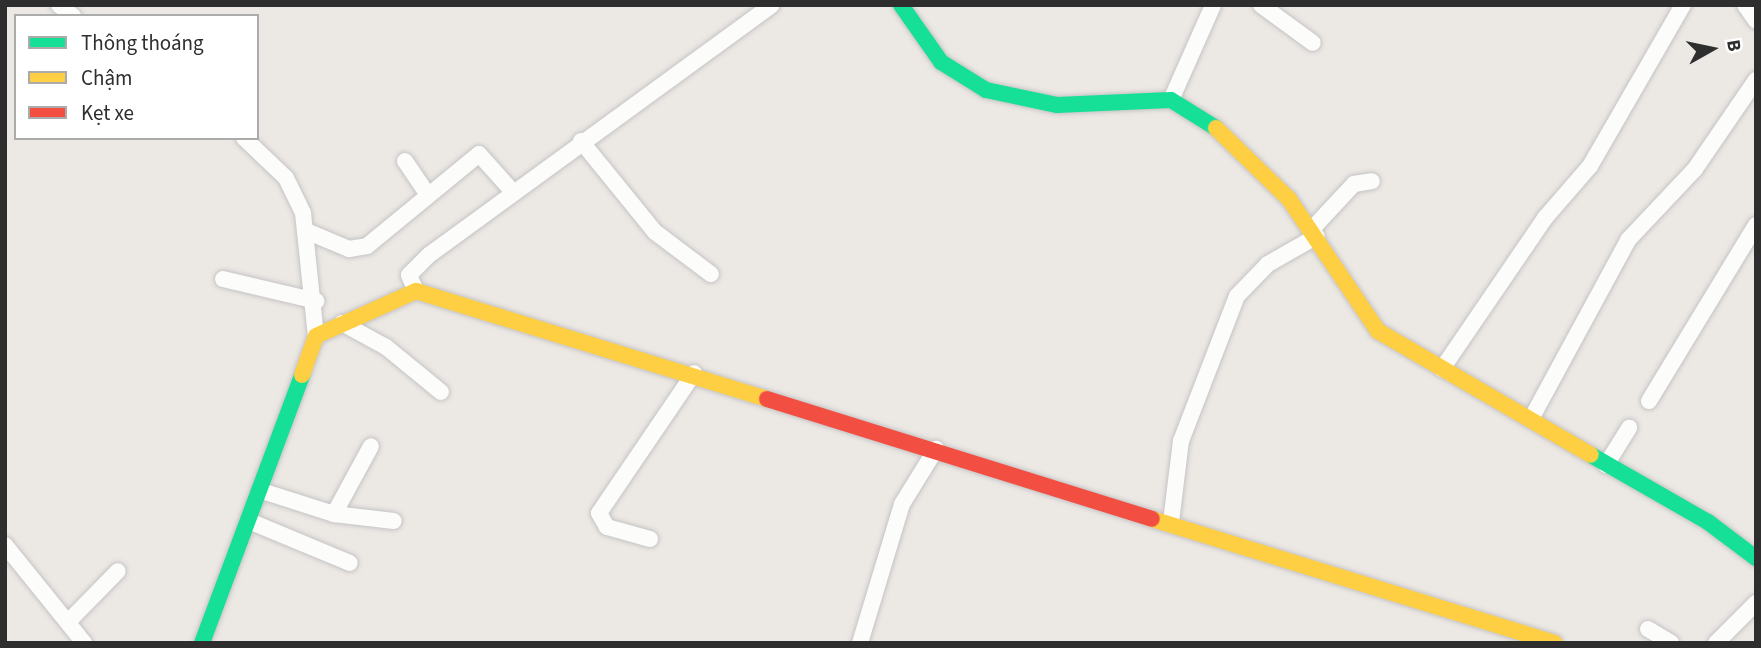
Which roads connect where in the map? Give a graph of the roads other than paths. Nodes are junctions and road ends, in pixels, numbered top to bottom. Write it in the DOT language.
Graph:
graph roads {
  1 [pos="772,5"];
  2 [pos="901,5"];
  3 [pos="1213,5"];
  4 [pos="1261,5"];
  5 [pos="1682,5"];
  6 [pos="1745,5"];
  7 [pos="1756,21"];
  8 [pos="1313,43"];
  9 [pos="1756,80"];
  10 [pos="1171,100"];
  11 [pos="246,140"];
  12 [pos="581,141"];
  13 [pos="405,161"];
  14 [pos="1372,181"];
  15 [pos="513,192"];
  16 [pos="428,195"];
  17 [pos="1756,225"];
  18 [pos="306,231"];
  19 [pos="1314,232"];
  20 [pos="711,274"];
  21 [pos="223,279"];
  22 [pos="415,290"];
  23 [pos="316,300"];
  24 [pos="342,323"];
  25 [pos="316,336"];
  26 [pos="1442,369"];
  27 [pos="694,373"];
  28 [pos="441,392"];
  29 [pos="1650,401"];
  30 [pos="1531,419"];
  31 [pos="1629,428"];
  32 [pos="371,446"];
  33 [pos="936,449"];
  34 [pos="1606,465"];
  35 [pos="262,491"];
  36 [pos="334,514"];
  37 [pos="249,521"];
  38 [pos="394,521"];
  39 [pos="1171,522"];
  40 [pos="650,539"];
  41 [pos="5,545"];
  42 [pos="1756,558"];
  43 [pos="350,563"];
  44 [pos="118,571"];
  45 [pos="1756,603"];
  46 [pos="68,622"];
  47 [pos="1648,629"];
  48 [pos="1527,639"];
  49 [pos="84,643"];
  50 [pos="202,643"];
  51 [pos="860,643"];
  52 [pos="1554,643"];
  53 [pos="1671,643"];
  54 [pos="1716,643"];
  1 -- 12 [label="street"];
  2 -- 10 [label="street"];
  3 -- 10 [label="street"];
  4 -- 8 [label="street"];
  5 -- 26 [label="street"];
  6 -- 7 [label="street"];
  9 -- 30 [label="street"];
  10 -- 19 [label="street"];
  11 -- 18 [label="street"];
  12 -- 15 [label="street"];
  12 -- 20 [label="street"];
  13 -- 16 [label="street"];
  14 -- 19 [label="street"];
  15 -- 16 [label="street"];
  15 -- 22 [label="street"];
  16 -- 18 [label="street"];
  17 -- 29 [label="street"];
  18 -- 23 [label="street"];
  19 -- 26 [label="street"];
  19 -- 39 [label="street"];
  21 -- 23 [label="street"];
  22 -- 24 [label="street"];
  22 -- 27 [label="street"];
  23 -- 25 [label="street"];
  24 -- 25 [label="street"];
  24 -- 28 [label="street"];
  25 -- 35 [label="street"];
  26 -- 30 [label="street"];
  27 -- 33 [label="street"];
  27 -- 40 [label="street"];
  30 -- 34 [label="street"];
  31 -- 34 [label="street"];
  32 -- 36 [label="street"];
  33 -- 39 [label="street"];
  33 -- 51 [label="street"];
  34 -- 42 [label="street"];
  35 -- 36 [label="street"];
  35 -- 37 [label="street"];
  36 -- 38 [label="street"];
  37 -- 43 [label="street"];
  37 -- 50 [label="street"];
  39 -- 48 [label="street"];
  41 -- 46 [label="street"];
  44 -- 46 [label="street"];
  45 -- 54 [label="street"];
  46 -- 49 [label="street"];
  47 -- 53 [label="street"];
  48 -- 52 [label="street"];
}
